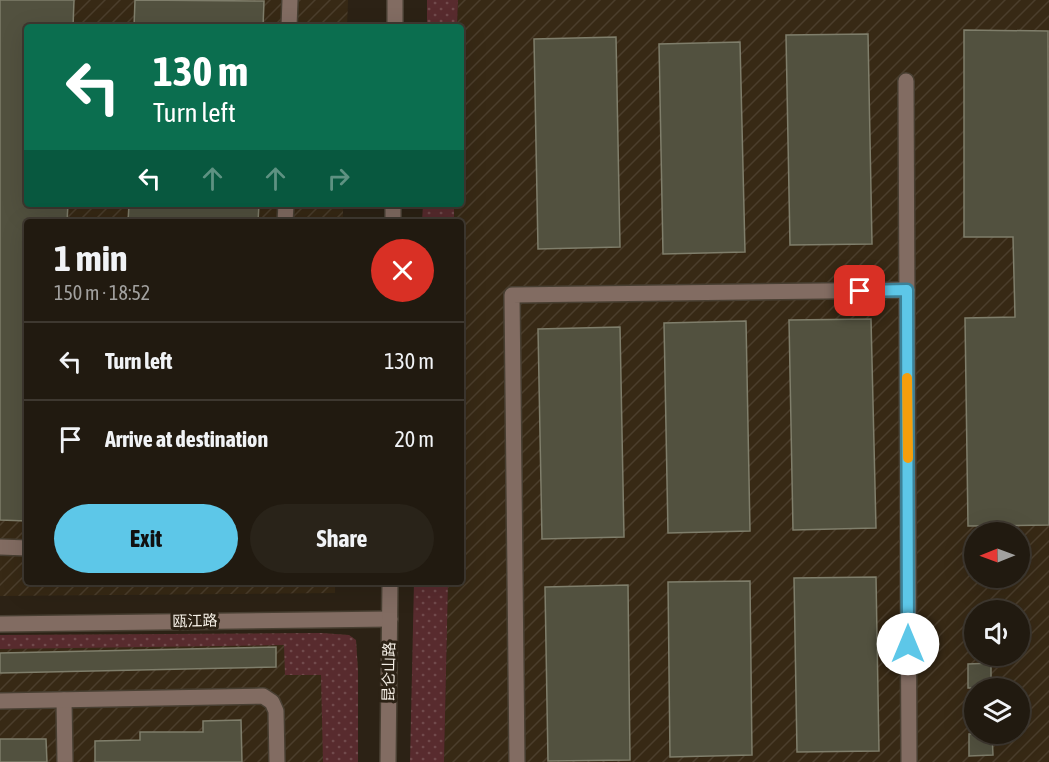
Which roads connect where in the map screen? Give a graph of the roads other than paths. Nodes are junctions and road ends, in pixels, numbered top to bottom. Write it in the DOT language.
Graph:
graph roads {
  1 [pos="290,0"];
  2 [pos="395,0"];
  3 [pos="289,24"];
  4 [pos="395,24"];
  5 [pos="906,81"];
  6 [pos="907,290"];
  7 [pos="0,548"];
  8 [pos="24,548"];
  9 [pos="390,585"];
  10 [pos="390,619"];
  11 [pos="0,624"];
  12 [pos="64,700"];
  13 [pos="0,702"];
  14 [pos="65,762"];
  15 [pos="277,762"];
  16 [pos="388,762"];
  17 [pos="517,762"];
  18 [pos="909,762"];
  1 -- 3 [label="street"];
  2 -- 4 [label="street"];
  5 -- 6 [label="street"];
  6 -- 17 [label="street"];
  6 -- 18 [label="street"];
  7 -- 8 [label="street"];
  9 -- 10 [label="street, 昆仑山路"];
  10 -- 11 [label="street, 瓯江路"];
  10 -- 16 [label="street, 昆仑山路"];
  12 -- 13 [label="street"];
  12 -- 14 [label="street"];
  12 -- 15 [label="street"];
}
